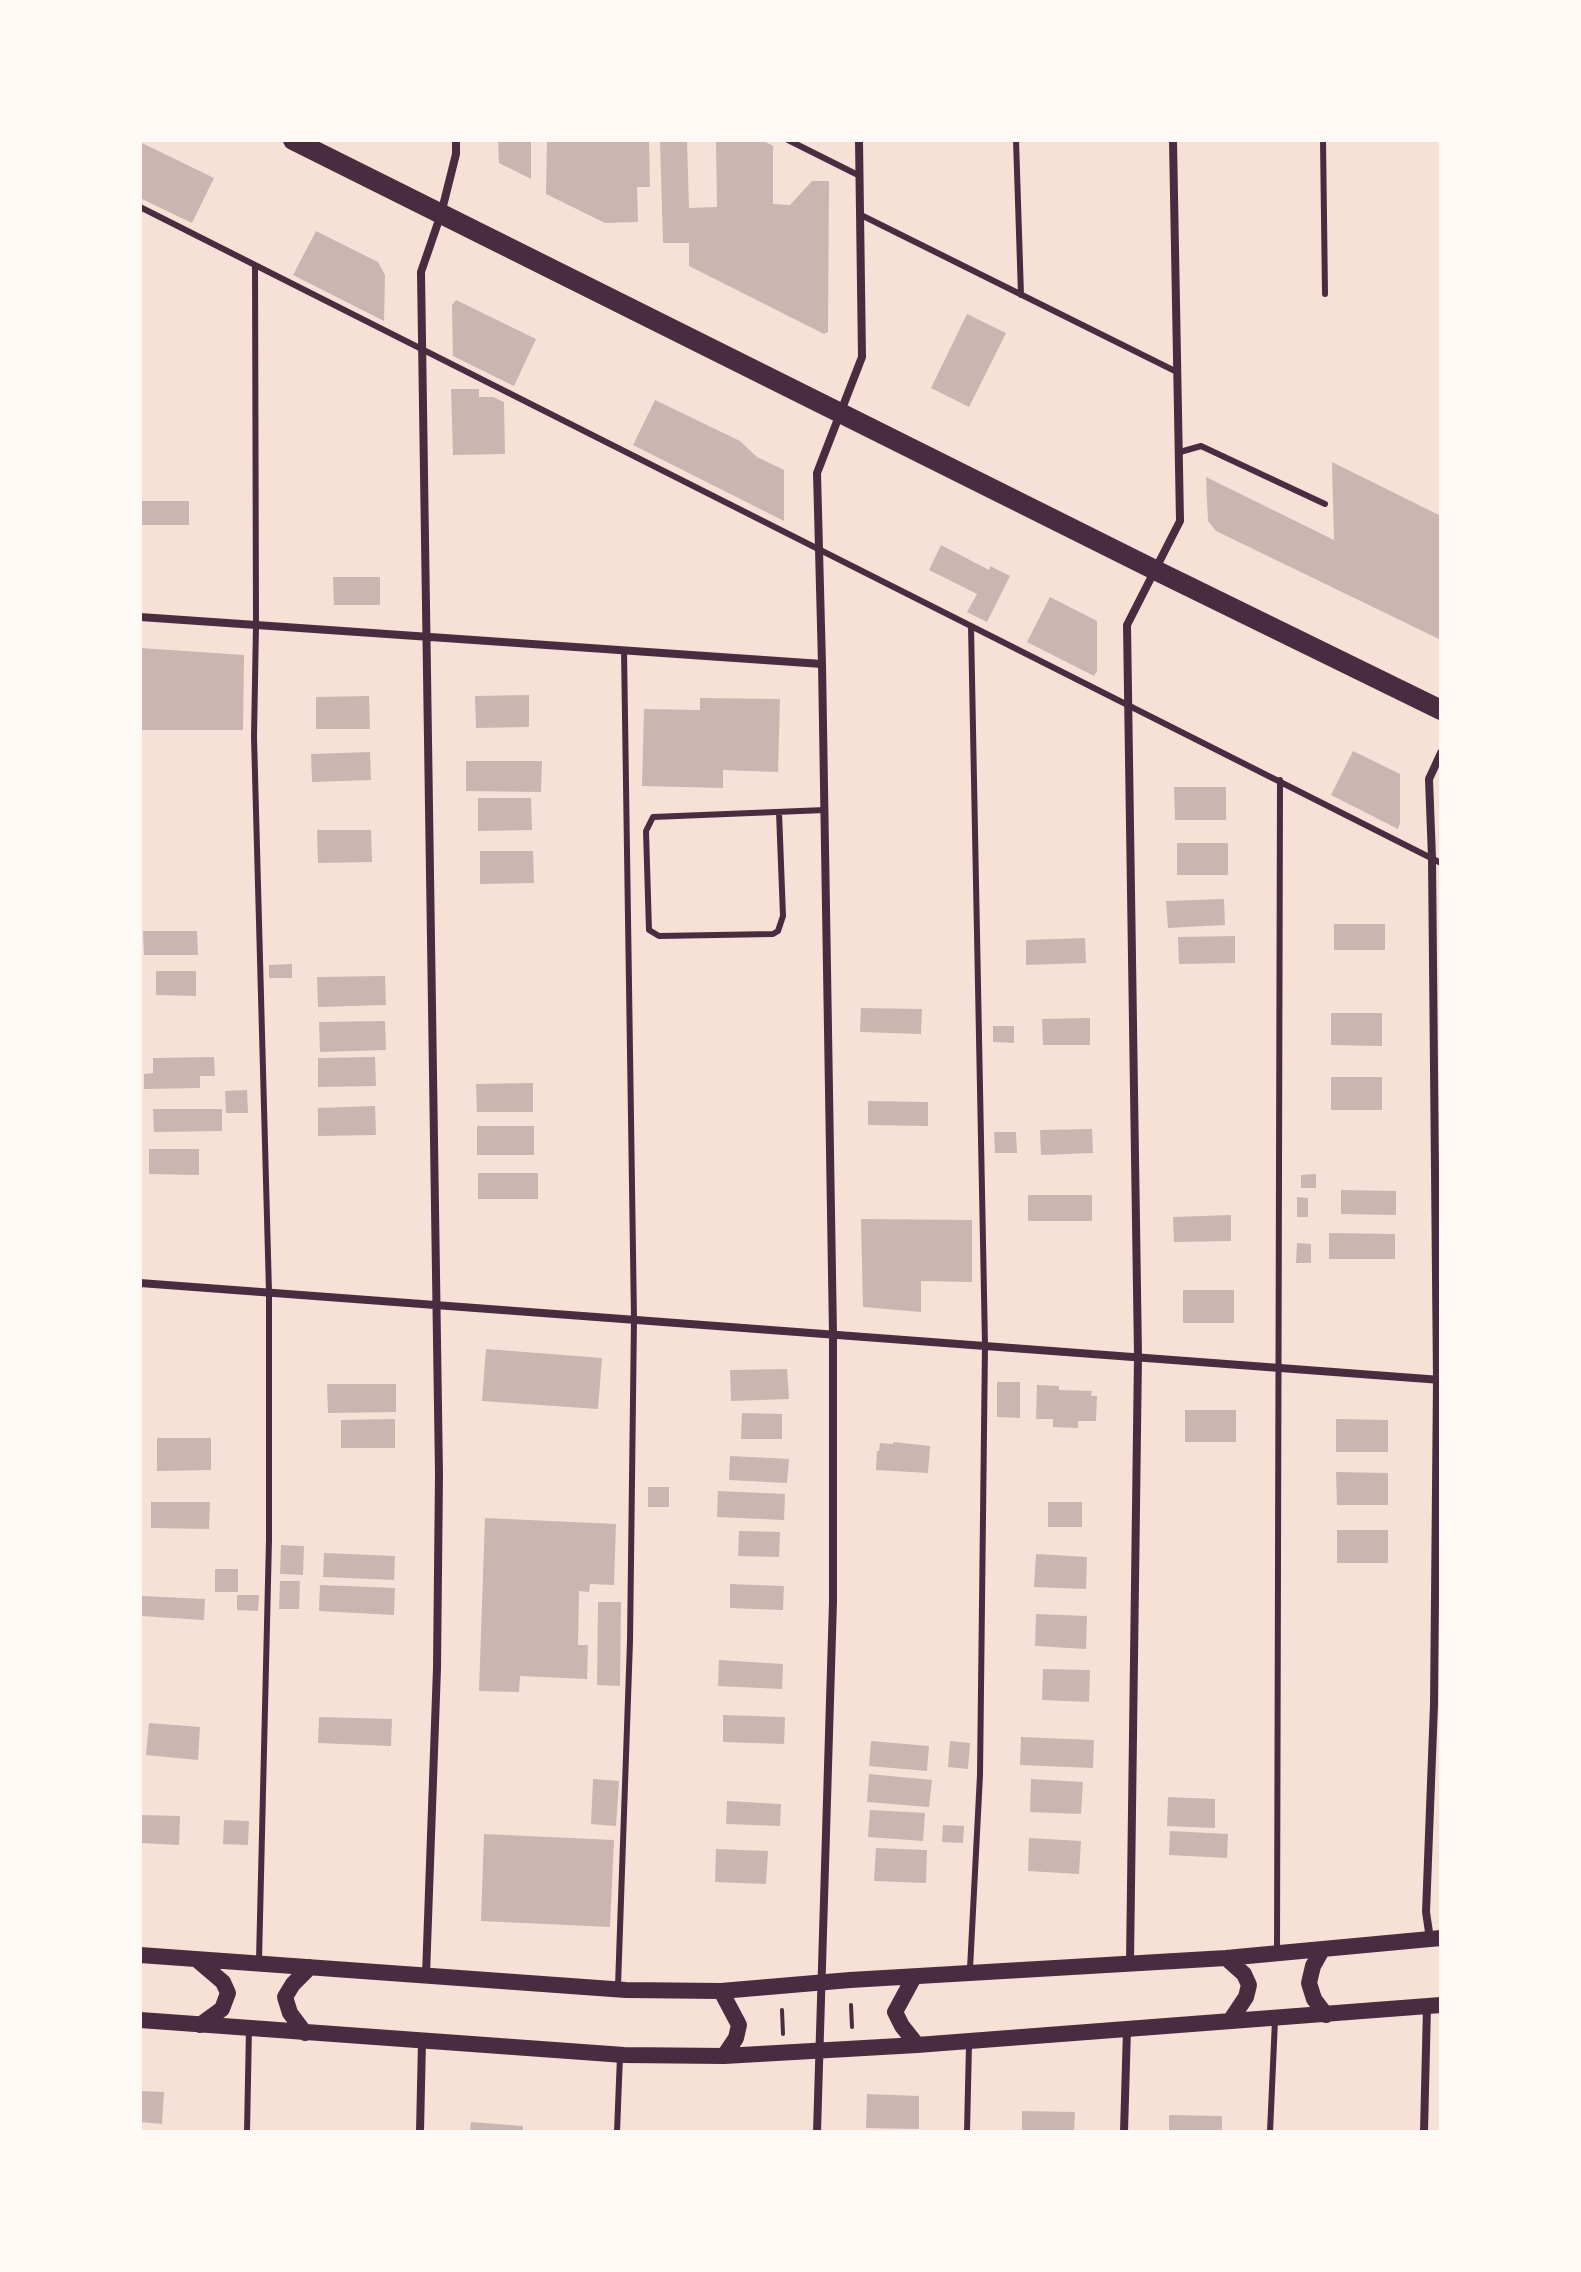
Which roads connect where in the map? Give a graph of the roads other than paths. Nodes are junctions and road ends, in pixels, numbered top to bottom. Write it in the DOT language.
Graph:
graph roads {
  1 [pos="293,140"];
  2 [pos="456,140"];
  3 [pos="788,140"];
  4 [pos="859,140"];
  5 [pos="1016,140"];
  6 [pos="1173,140"];
  7 [pos="1323,140"];
  8 [pos="860,176"];
  9 [pos="140,207"];
  10 [pos="441,214"];
  11 [pos="861,215"];
  12 [pos="255,265"];
  13 [pos="1325,294"];
  14 [pos="1021,295"];
  15 [pos="421,349"];
  16 [pos="1177,372"];
  17 [pos="840,412"];
  18 [pos="1180,452"];
  19 [pos="1325,504"];
  20 [pos="819,548"];
  21 [pos="1155,570"];
  22 [pos="140,617"];
  23 [pos="256,625"];
  24 [pos="971,626"];
  25 [pos="426,636"];
  26 [pos="624,650"];
  27 [pos="822,664"];
  28 [pos="1128,707"];
  29 [pos="1441,710"];
  30 [pos="1441,753"];
  31 [pos="1280,780"];
  32 [pos="825,810"];
  33 [pos="779,812"];
  34 [pos="1437,861"];
  35 [pos="140,1283"];
  36 [pos="269,1292"];
  37 [pos="436,1304"];
  38 [pos="634,1319"];
  39 [pos="833,1334"];
  40 [pos="985,1345"];
  41 [pos="1138,1356"];
  42 [pos="1279,1368"];
  43 [pos="1439,1380"];
  44 [pos="1436,1939"];
  45 [pos="1322,1950"];
  46 [pos="1277,1953"];
  47 [pos="140,1955"];
  48 [pos="1226,1958"];
  49 [pos="196,1959"];
  50 [pos="1130,1962"];
  51 [pos="259,1964"];
  52 [pos="310,1967"];
  53 [pos="970,1973"];
  54 [pos="426,1976"];
  55 [pos="914,1977"];
  56 [pos="822,1984"];
  57 [pos="617,1989"];
  58 [pos="721,1991"];
  59 [pos="1434,2006"];
  60 [pos="1326,2015"];
  61 [pos="1275,2018"];
  62 [pos="140,2020"];
  63 [pos="1230,2021"];
  64 [pos="200,2025"];
  65 [pos="249,2028"];
  66 [pos="1127,2028"];
  67 [pos="305,2033"];
  68 [pos="422,2041"];
  69 [pos="969,2041"];
  70 [pos="917,2045"];
  71 [pos="820,2050"];
  72 [pos="620,2055"];
  73 [pos="724,2056"];
  74 [pos="247,2132"];
  75 [pos="420,2132"];
  76 [pos="617,2132"];
  77 [pos="817,2132"];
  78 [pos="967,2132"];
  79 [pos="1124,2132"];
  80 [pos="1270,2132"];
  81 [pos="1424,2132"];
  1 -- 10 [label="main road"];
  2 -- 10 [label="street"];
  3 -- 8 [label="lane"];
  4 -- 8 [label="street"];
  5 -- 14 [label="lane"];
  6 -- 16 [label="street"];
  7 -- 13 [label="lane"];
  8 -- 11 [label="street"];
  9 -- 12 [label="lane"];
  10 -- 15 [label="street"];
  10 -- 17 [label="main road"];
  11 -- 14 [label="lane"];
  11 -- 17 [label="street"];
  12 -- 15 [label="lane"];
  12 -- 23 [label="lane"];
  14 -- 16 [label="lane"];
  15 -- 20 [label="lane"];
  15 -- 25 [label="street"];
  16 -- 18 [label="street"];
  17 -- 20 [label="street"];
  17 -- 21 [label="main road"];
  18 -- 19 [label="lane"];
  18 -- 21 [label="street"];
  20 -- 24 [label="lane"];
  20 -- 27 [label="street"];
  21 -- 28 [label="street"];
  21 -- 29 [label="main road"];
  22 -- 23 [label="street"];
  23 -- 25 [label="street"];
  23 -- 36 [label="lane"];
  24 -- 28 [label="lane"];
  24 -- 40 [label="lane"];
  25 -- 26 [label="street"];
  25 -- 37 [label="street"];
  26 -- 27 [label="street"];
  26 -- 38 [label="lane"];
  27 -- 32 [label="street"];
  28 -- 31 [label="lane"];
  28 -- 41 [label="street"];
  30 -- 34 [label="street"];
  31 -- 34 [label="lane"];
  31 -- 42 [label="lane"];
  32 -- 33 [label="lane"];
  32 -- 39 [label="street"];
  33 -- 33 [label="lane"];
  34 -- 43 [label="street"];
  35 -- 36 [label="street"];
  36 -- 37 [label="street"];
  36 -- 51 [label="lane"];
  37 -- 38 [label="street"];
  37 -- 54 [label="street"];
  38 -- 39 [label="street"];
  38 -- 57 [label="lane"];
  39 -- 40 [label="street"];
  39 -- 56 [label="street"];
  40 -- 41 [label="street"];
  40 -- 53 [label="lane"];
  41 -- 42 [label="street"];
  41 -- 50 [label="street"];
  42 -- 43 [label="street"];
  42 -- 46 [label="lane"];
  43 -- 44 [label="street"];
  44 -- 45 [label="main road"];
  45 -- 46 [label="main road"];
  45 -- 60 [label="main road"];
  46 -- 48 [label="main road"];
  47 -- 49 [label="main road"];
  48 -- 50 [label="main road"];
  48 -- 63 [label="main road"];
  49 -- 51 [label="main road"];
  49 -- 64 [label="main road"];
  50 -- 53 [label="main road"];
  51 -- 52 [label="main road"];
  52 -- 54 [label="main road"];
  52 -- 67 [label="main road"];
  53 -- 55 [label="main road"];
  54 -- 57 [label="main road"];
  55 -- 56 [label="main road"];
  55 -- 70 [label="main road"];
  56 -- 58 [label="main road"];
  56 -- 71 [label="street"];
  57 -- 58 [label="main road"];
  58 -- 73 [label="main road"];
  59 -- 60 [label="main road"];
  59 -- 81 [label="street"];
  60 -- 61 [label="main road"];
  61 -- 63 [label="main road"];
  61 -- 80 [label="lane"];
  62 -- 64 [label="main road"];
  63 -- 66 [label="main road"];
  64 -- 65 [label="main road"];
  65 -- 67 [label="main road"];
  65 -- 74 [label="lane"];
  66 -- 69 [label="main road"];
  66 -- 79 [label="street"];
  67 -- 68 [label="main road"];
  68 -- 72 [label="main road"];
  68 -- 75 [label="street"];
  69 -- 70 [label="main road"];
  69 -- 78 [label="lane"];
  70 -- 71 [label="main road"];
  71 -- 73 [label="main road"];
  71 -- 77 [label="street"];
  72 -- 73 [label="main road"];
  72 -- 76 [label="lane"];
}
